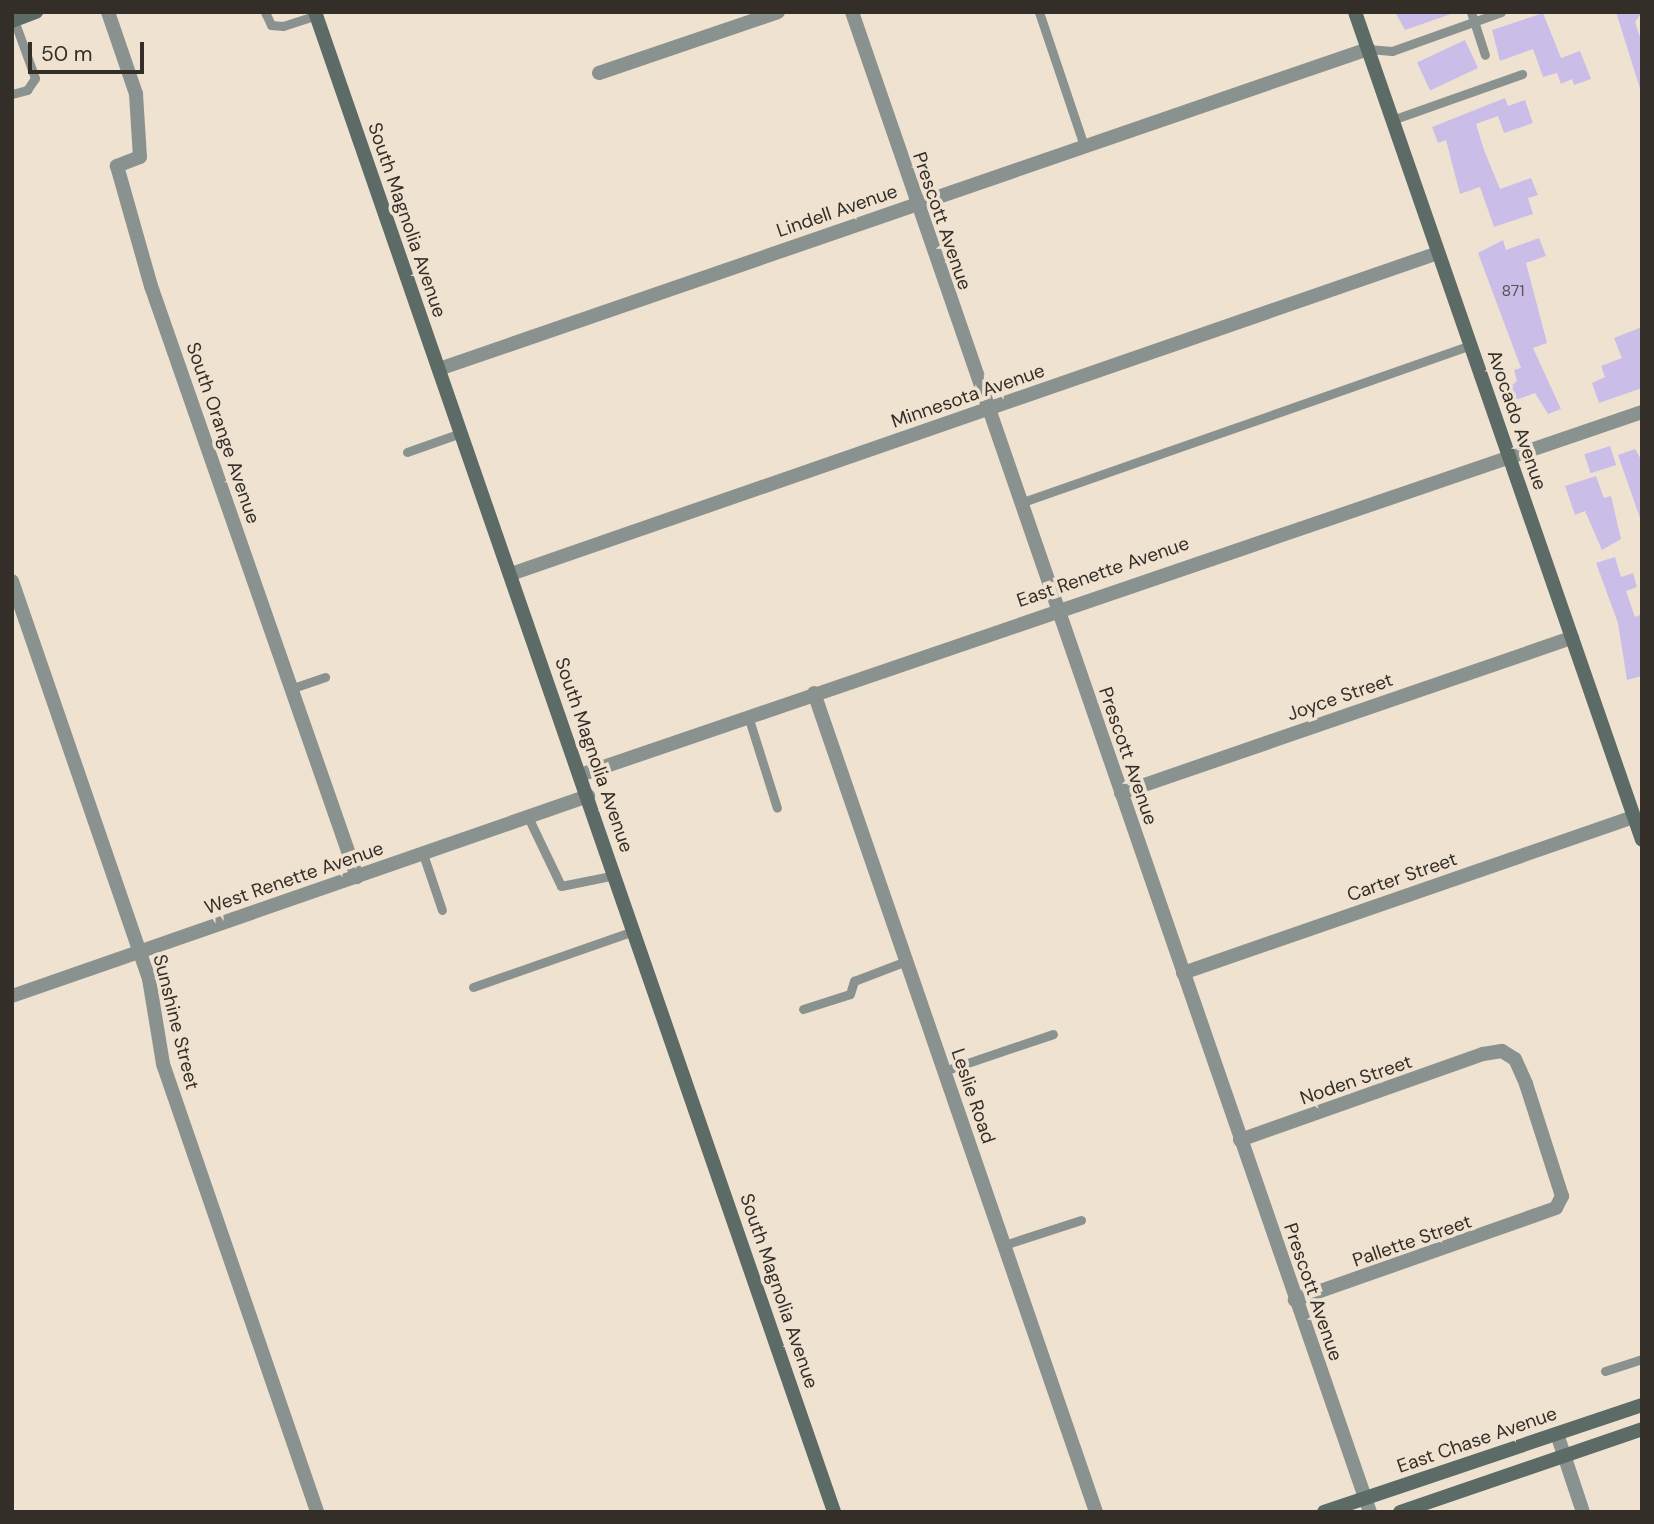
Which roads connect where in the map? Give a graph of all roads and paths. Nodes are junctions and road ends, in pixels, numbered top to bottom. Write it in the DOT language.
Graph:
graph roads {
  1 [pos="108,12"];
  2 [pos="265,12"];
  3 [pos="778,12"];
  4 [pos="852,12"];
  5 [pos="1039,12"];
  6 [pos="1355,12"];
  7 [pos="1501,12"];
  8 [pos="32,13"];
  9 [pos="315,14"];
  10 [pos="1472,17"];
  11 [pos="13,20"];
  12 [pos="1368,49"];
  13 [pos="1485,55"];
  14 [pos="599,74"];
  15 [pos="1522,74"];
  16 [pos="12,94"];
  17 [pos="1392,120"];
  18 [pos="1084,146"];
  19 [pos="916,204"];
  20 [pos="1438,253"];
  21 [pos="1470,345"];
  22 [pos="439,369"];
  23 [pos="986,411"];
  24 [pos="1642,412"];
  25 [pos="461,433"];
  26 [pos="407,452"];
  27 [pos="1509,453"];
  28 [pos="1018,503"];
  29 [pos="511,574"];
  30 [pos="12,581"];
  31 [pos="1056,608"];
  32 [pos="1572,638"];
  33 [pos="325,677"];
  34 [pos="293,688"];
  35 [pos="814,693"];
  36 [pos="748,716"];
  37 [pos="580,775"];
  38 [pos="1121,793"];
  39 [pos="588,796"];
  40 [pos="777,808"];
  41 [pos="528,817"];
  42 [pos="1634,817"];
  43 [pos="1642,840"];
  44 [pos="423,853"];
  45 [pos="615,874"];
  46 [pos="357,877"];
  47 [pos="442,910"];
  48 [pos="634,931"];
  49 [pos="140,952"];
  50 [pos="906,961"];
  51 [pos="1183,973"];
  52 [pos="473,986"];
  53 [pos="12,996"];
  54 [pos="803,1009"];
  55 [pos="1053,1034"];
  56 [pos="944,1071"];
  57 [pos="1240,1140"];
  58 [pos="1542,1217"];
  59 [pos="1081,1220"];
  60 [pos="1004,1245"];
  61 [pos="1295,1300"];
  62 [pos="1642,1359"];
  63 [pos="1605,1371"];
  64 [pos="1642,1405"];
  65 [pos="1642,1429"];
  66 [pos="1557,1434"];
  67 [pos="1564,1455"];
  68 [pos="1368,1505"];
  69 [pos="317,1512"];
  70 [pos="834,1512"];
  71 [pos="1096,1512"];
  72 [pos="1324,1512"];
  73 [pos="1400,1512"];
  74 [pos="1583,1512"];
  1 -- 34 [label="street, South Orange Avenue"];
  2 -- 9 [label="lane"];
  3 -- 14 [label="street"];
  4 -- 19 [label="street, Prescott Avenue"];
  5 -- 18 [label="lane"];
  6 -- 12 [label="main road, Avocado Avenue"];
  7 -- 10 [label="lane"];
  8 -- 11 [label="main road"];
  9 -- 22 [label="main road, South Magnolia Avenue"];
  10 -- 12 [label="lane"];
  10 -- 13 [label="lane"];
  11 -- 16 [label="lane"];
  12 -- 17 [label="main road, Avocado Avenue"];
  12 -- 18 [label="street, Lindell Avenue"];
  15 -- 17 [label="lane"];
  17 -- 20 [label="main road, Avocado Avenue"];
  18 -- 19 [label="street, Lindell Avenue"];
  19 -- 22 [label="street, Lindell Avenue"];
  19 -- 23 [label="street, Prescott Avenue"];
  20 -- 21 [label="main road, Avocado Avenue"];
  20 -- 23 [label="street, Minnesota Avenue"];
  21 -- 27 [label="main road, Avocado Avenue"];
  21 -- 28 [label="lane"];
  22 -- 25 [label="main road, South Magnolia Avenue"];
  23 -- 28 [label="street, Prescott Avenue"];
  23 -- 29 [label="street, Minnesota Avenue"];
  24 -- 27 [label="street, East Renette Avenue"];
  25 -- 26 [label="lane"];
  25 -- 29 [label="main road, South Magnolia Avenue"];
  27 -- 31 [label="street, East Renette Avenue"];
  27 -- 32 [label="main road, Avocado Avenue"];
  28 -- 31 [label="street, Prescott Avenue"];
  29 -- 37 [label="main road, South Magnolia Avenue"];
  30 -- 49 [label="street, Sunshine Street"];
  31 -- 35 [label="street, East Renette Avenue"];
  31 -- 38 [label="street, Prescott Avenue"];
  32 -- 38 [label="street, Joyce Street"];
  32 -- 42 [label="main road, Avocado Avenue"];
  33 -- 34 [label="lane"];
  34 -- 46 [label="street, South Orange Avenue"];
  35 -- 36 [label="street, East Renette Avenue"];
  35 -- 50 [label="street, Leslie Road"];
  36 -- 37 [label="street, East Renette Avenue"];
  36 -- 40 [label="lane"];
  37 -- 39 [label="main road, South Magnolia Avenue"];
  38 -- 51 [label="street, Prescott Avenue"];
  39 -- 41 [label="street, West Renette Avenue"];
  39 -- 45 [label="main road, South Magnolia Avenue"];
  41 -- 44 [label="street, West Renette Avenue"];
  41 -- 45 [label="lane"];
  42 -- 43 [label="main road, Avocado Avenue"];
  42 -- 51 [label="street, Carter Street"];
  44 -- 46 [label="street, West Renette Avenue"];
  44 -- 47 [label="lane"];
  45 -- 48 [label="main road, South Magnolia Avenue"];
  46 -- 49 [label="street, West Renette Avenue"];
  48 -- 52 [label="lane"];
  48 -- 70 [label="main road, South Magnolia Avenue"];
  49 -- 53 [label="street, West Renette Avenue"];
  49 -- 69 [label="street, Sunshine Street"];
  50 -- 54 [label="lane"];
  50 -- 56 [label="street, Leslie Road"];
  51 -- 57 [label="street, Prescott Avenue"];
  55 -- 56 [label="lane"];
  56 -- 60 [label="street, Leslie Road"];
  57 -- 58 [label="street, Noden Street"];
  57 -- 61 [label="street, Prescott Avenue"];
  58 -- 61 [label="street, Pallette Street"];
  59 -- 60 [label="lane"];
  60 -- 71 [label="street, Leslie Road"];
  61 -- 68 [label="street, Prescott Avenue"];
  62 -- 63 [label="lane"];
  64 -- 66 [label="main road, East Chase Avenue"];
  65 -- 67 [label="main road"];
  66 -- 67 [label="street"];
  66 -- 68 [label="main road, East Chase Avenue"];
  67 -- 73 [label="main road"];
  67 -- 74 [label="street"];
  68 -- 72 [label="main road, East Chase Avenue"];
}
